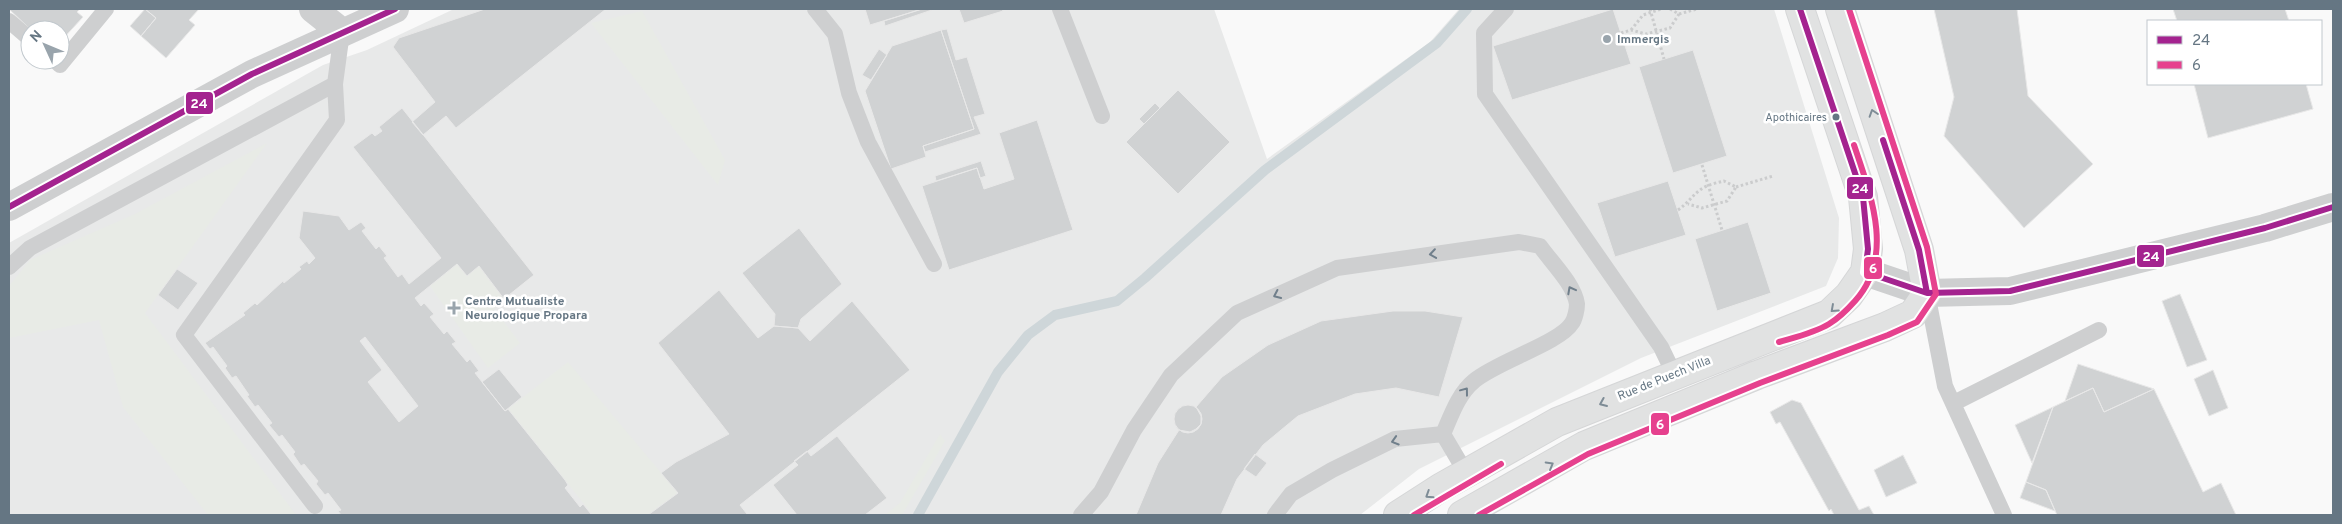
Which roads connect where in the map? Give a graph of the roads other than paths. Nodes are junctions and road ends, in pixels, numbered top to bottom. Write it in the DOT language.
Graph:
graph roads {
  1 [pos="106,9"];
  2 [pos="312,9"];
  3 [pos="395,9"];
  4 [pos="815,9"];
  5 [pos="1060,9"];
  6 [pos="1506,9"];
  7 [pos="1800,9"];
  8 [pos="1840,9"];
  9 [pos="9,21"];
  10 [pos="20,30"];
  11 [pos="342,32"];
  12 [pos="70,53"];
  13 [pos="335,84"];
  14 [pos="1102,116"];
  15 [pos="9,207"];
  16 [pos="2333,207"];
  17 [pos="934,264"];
  18 [pos="9,266"];
  19 [pos="1865,272"];
  20 [pos="1927,293"];
  21 [pos="2099,330"];
  22 [pos="1674,374"];
  23 [pos="1954,403"];
  24 [pos="1443,434"];
  25 [pos="1466,473"];
  26 [pos="315,506"];
  27 [pos="1081,515"];
  28 [pos="1275,515"];
  29 [pos="1398,515"];
  30 [pos="1462,515"];
  31 [pos="2004,515"];
  1 -- 12 [label="lane"];
  2 -- 11 [label="street"];
  3 -- 11 [label="street"];
  4 -- 17 [label="lane"];
  5 -- 14 [label="lane"];
  6 -- 22 [label="lane"];
  7 -- 19 [label="main road"];
  20 -- 8 [label="main road, one-way"];
  9 -- 10 [label="lane"];
  11 -- 13 [label="lane"];
  11 -- 15 [label="street"];
  13 -- 18 [label="lane"];
  13 -- 26 [label="lane"];
  16 -- 20 [label="street"];
  19 -- 20 [label="street"];
  19 -- 22 [label="main road, Rue de Puech Villa, one-way"];
  20 -- 23 [label="lane"];
  30 -- 20 [label="main road, one-way"];
  21 -- 23 [label="lane"];
  22 -- 25 [label="main road, Rue de Puech Villa, one-way"];
  23 -- 31 [label="lane"];
  24 -- 25 [label="lane"];
  24 -- 27 [label="lane, one-way"];
  24 -- 28 [label="lane, one-way"];
  25 -- 29 [label="main road, Rue de Puech Villa, one-way"];
}
